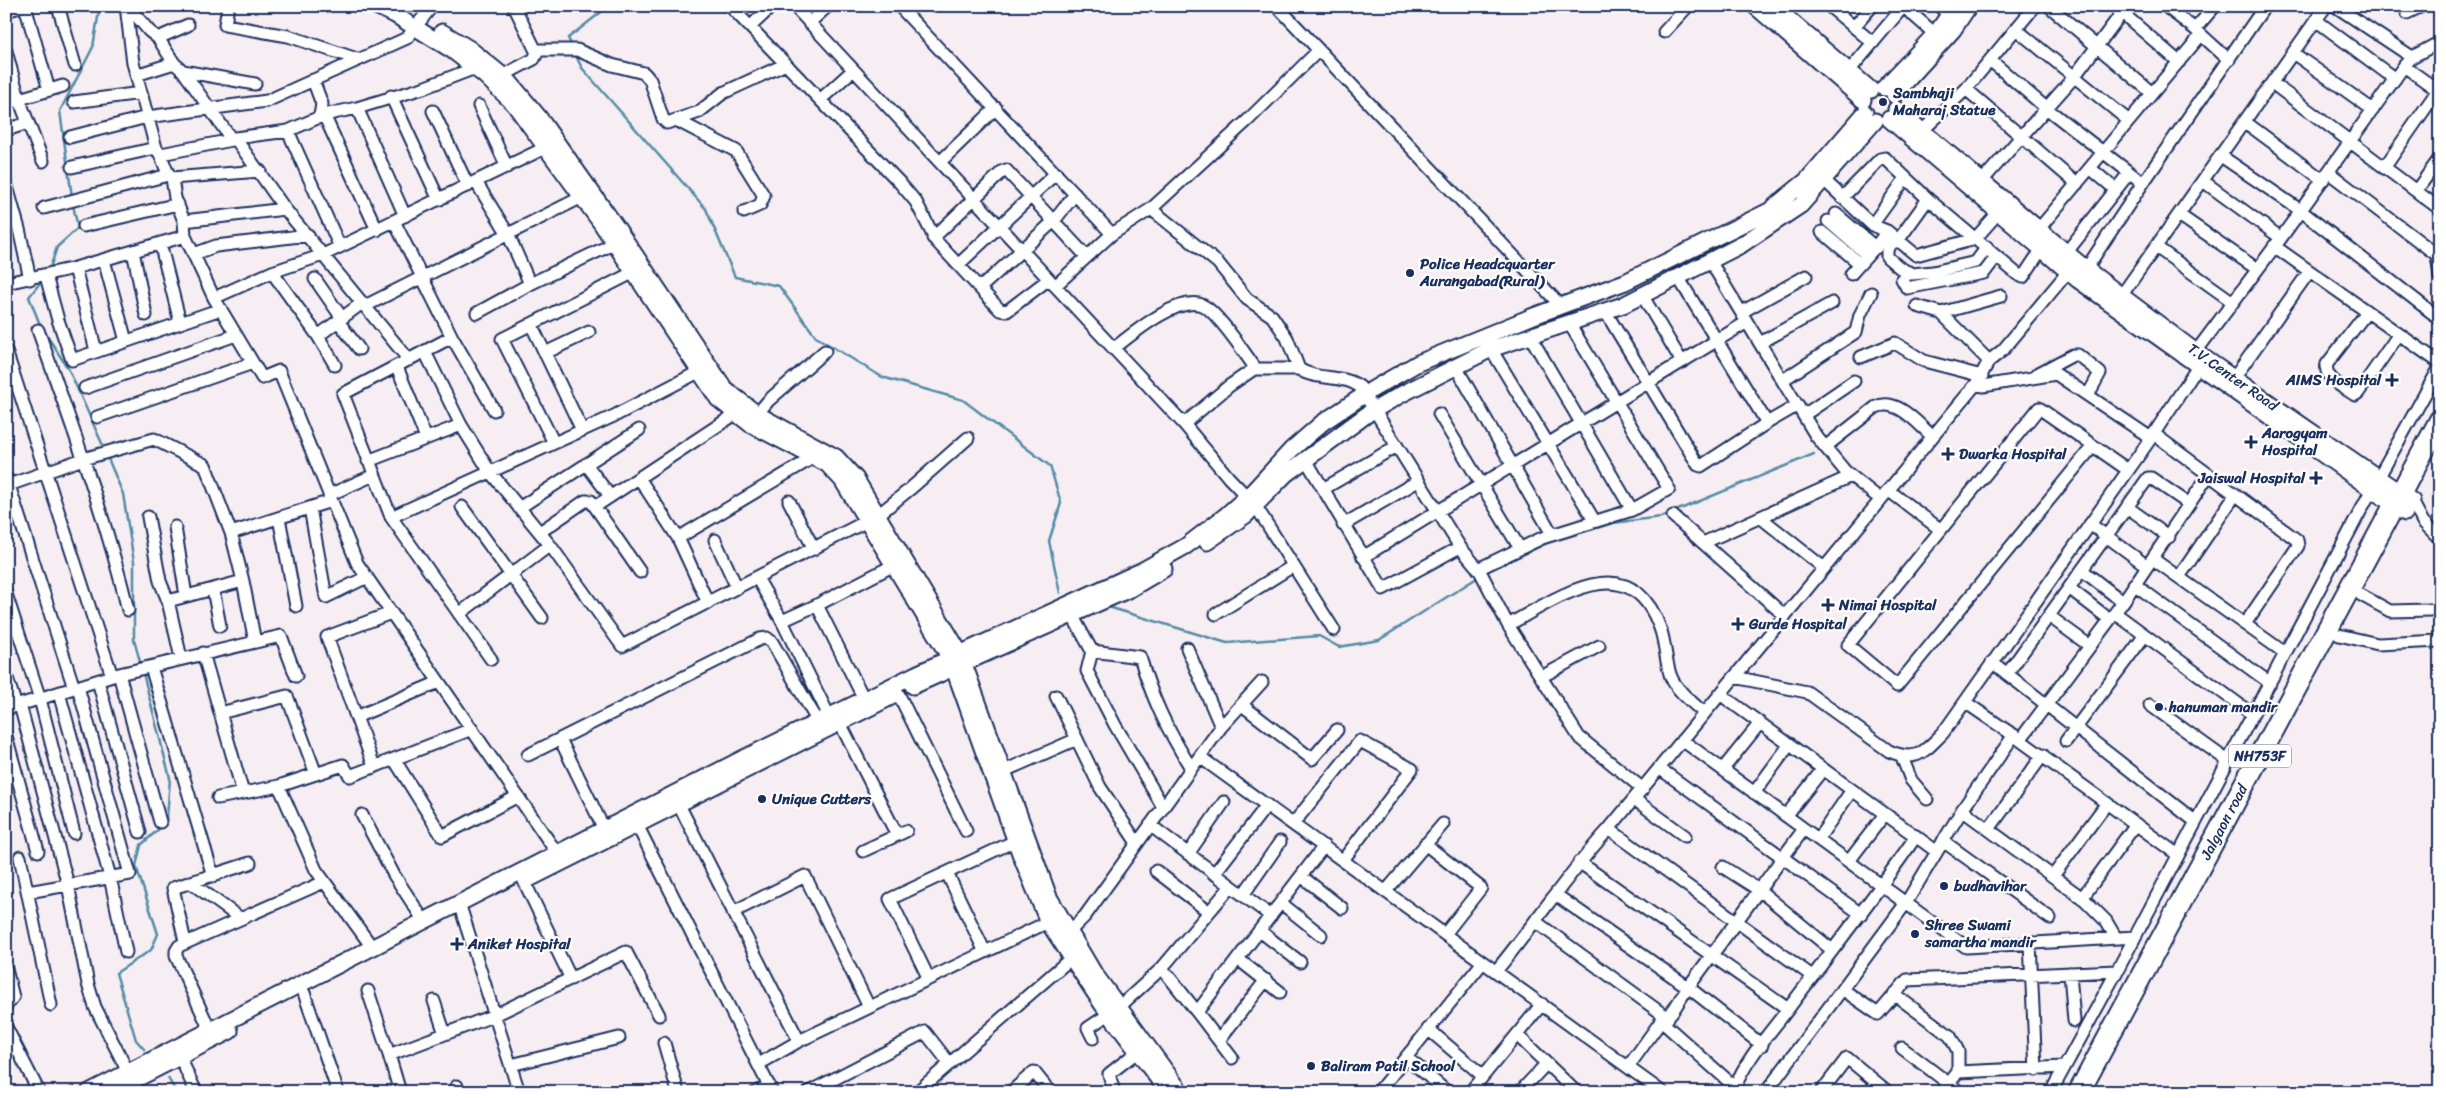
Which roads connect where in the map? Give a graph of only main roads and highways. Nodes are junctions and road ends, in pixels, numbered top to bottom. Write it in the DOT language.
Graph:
graph roads {
  1 [pos="2440,420"];
  2 [pos="2440,448"];
  3 [pos="2403,503"];
  4 [pos="2079,1092"];
  5 [pos="2095,1092"];
  1 -- 3 [label="highway, Jalgaon road / NH753F"];
  2 -- 3 [label="highway, Jalgaon road / NH753F"];
  3 -- 4 [label="highway, Jalgaon road / NH753F"];
  3 -- 5 [label="highway, Jalgaon road / NH753F"];
}
